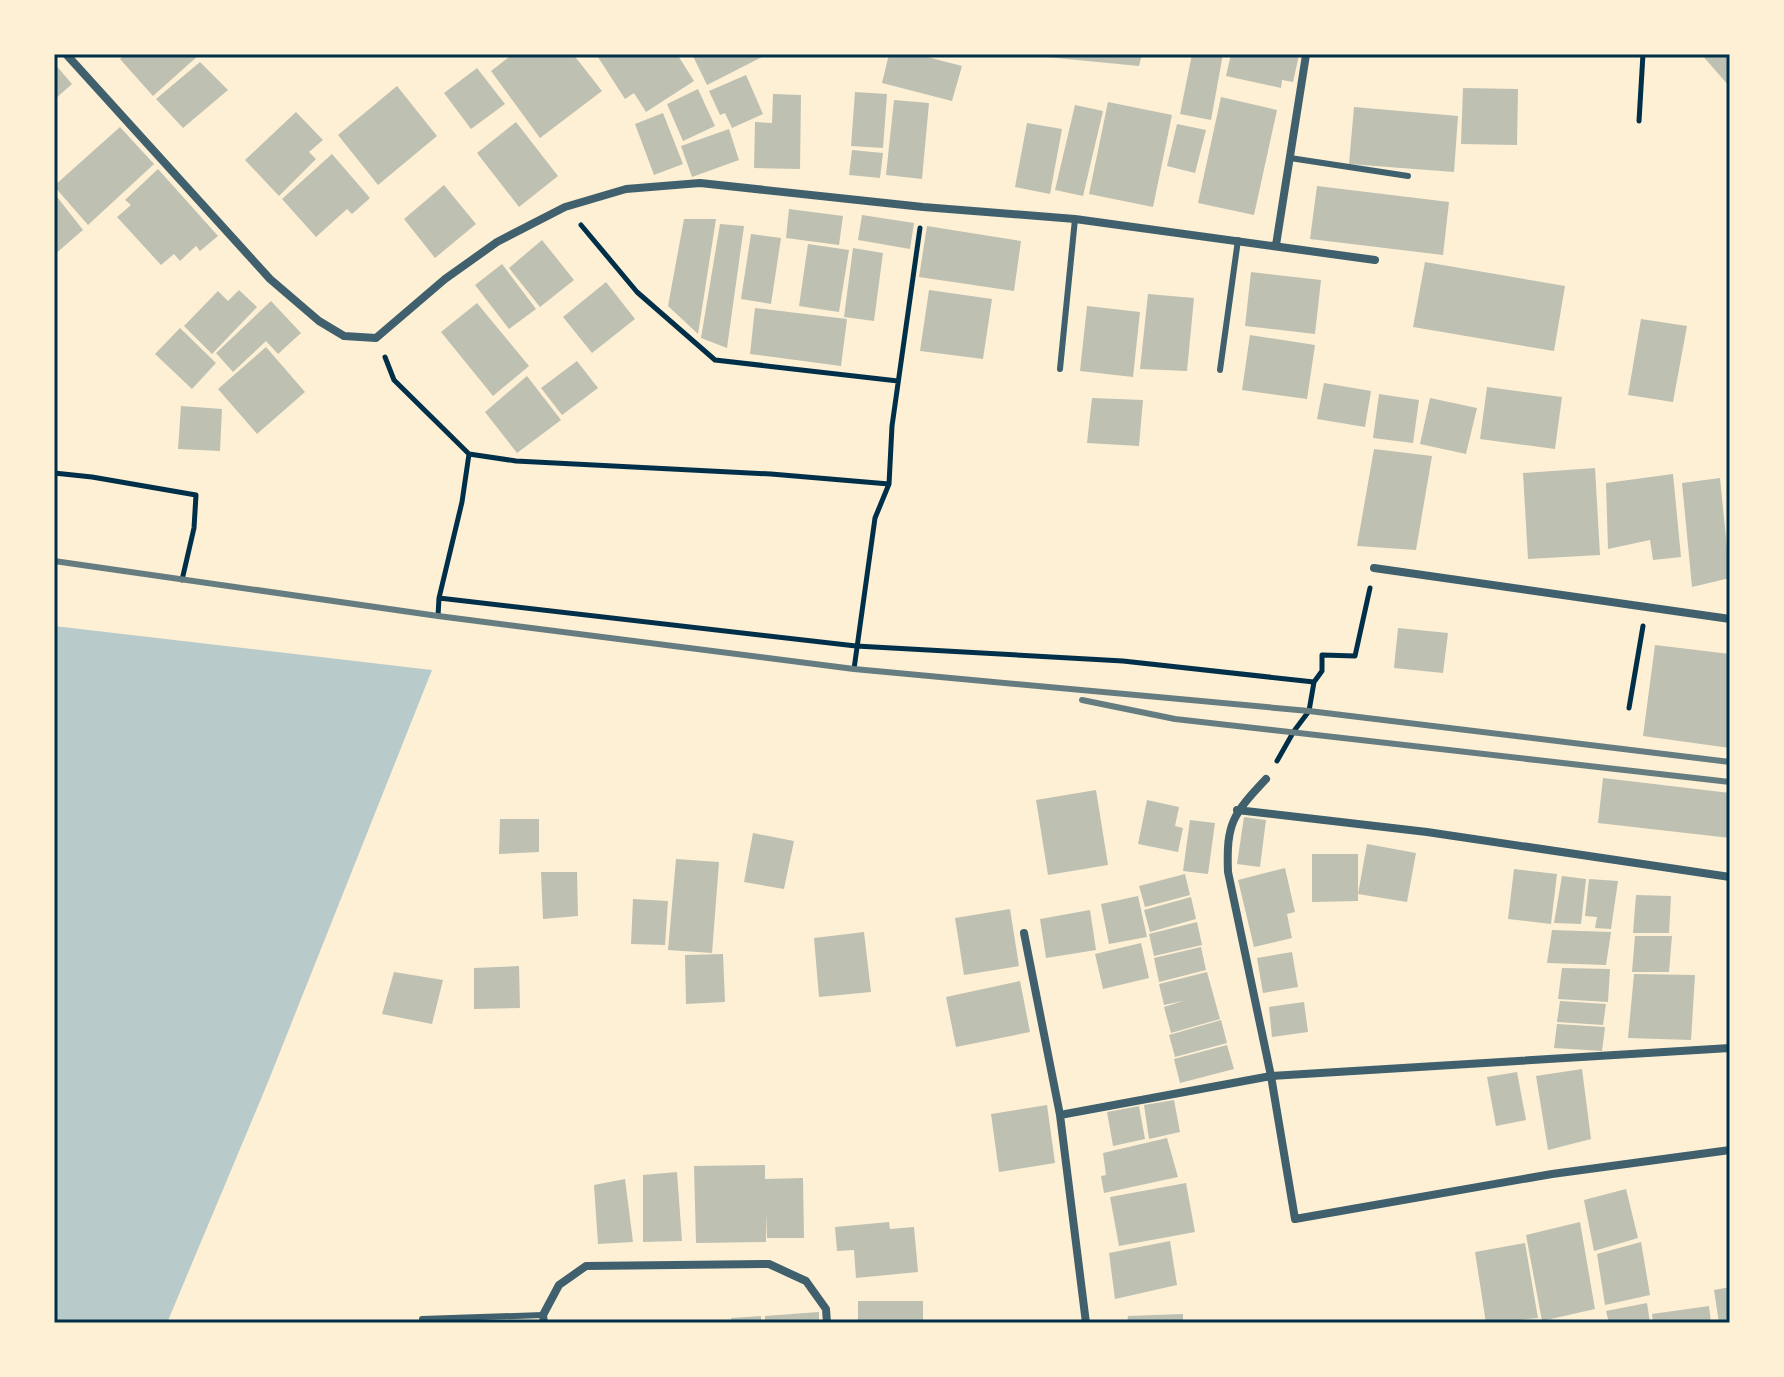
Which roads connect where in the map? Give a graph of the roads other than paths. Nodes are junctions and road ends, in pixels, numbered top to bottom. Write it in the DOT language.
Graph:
graph roads {
  1 [pos="66,54"];
  2 [pos="1306,55"];
  3 [pos="1290,158"];
  4 [pos="1408,176"];
  5 [pos="1075,219"];
  6 [pos="1238,240"];
  7 [pos="1276,245"];
  8 [pos="1375,260"];
  9 [pos="1060,369"];
  10 [pos="1220,370"];
  11 [pos="1374,568"];
  12 [pos="1730,619"];
  13 [pos="1266,779"];
  14 [pos="1237,810"];
  15 [pos="1730,877"];
  16 [pos="1024,933"];
  17 [pos="1730,1048"];
  18 [pos="1271,1076"];
  19 [pos="1060,1115"];
  20 [pos="1730,1150"];
  21 [pos="422,1319"];
  22 [pos="543,1319"];
  23 [pos="827,1323"];
  24 [pos="1086,1323"];
  1 -- 5 [label="street"];
  2 -- 3 [label="street"];
  3 -- 4 [label="lane"];
  3 -- 7 [label="street"];
  5 -- 6 [label="street"];
  5 -- 9 [label="lane"];
  6 -- 7 [label="street"];
  6 -- 10 [label="lane"];
  7 -- 8 [label="street"];
  11 -- 12 [label="street"];
  13 -- 14 [label="street"];
  14 -- 15 [label="street"];
  14 -- 18 [label="street"];
  16 -- 19 [label="street"];
  17 -- 18 [label="street"];
  18 -- 19 [label="street"];
  18 -- 20 [label="street"];
  19 -- 24 [label="street"];
  21 -- 22 [label="lane"];
  22 -- 23 [label="street"];
}
